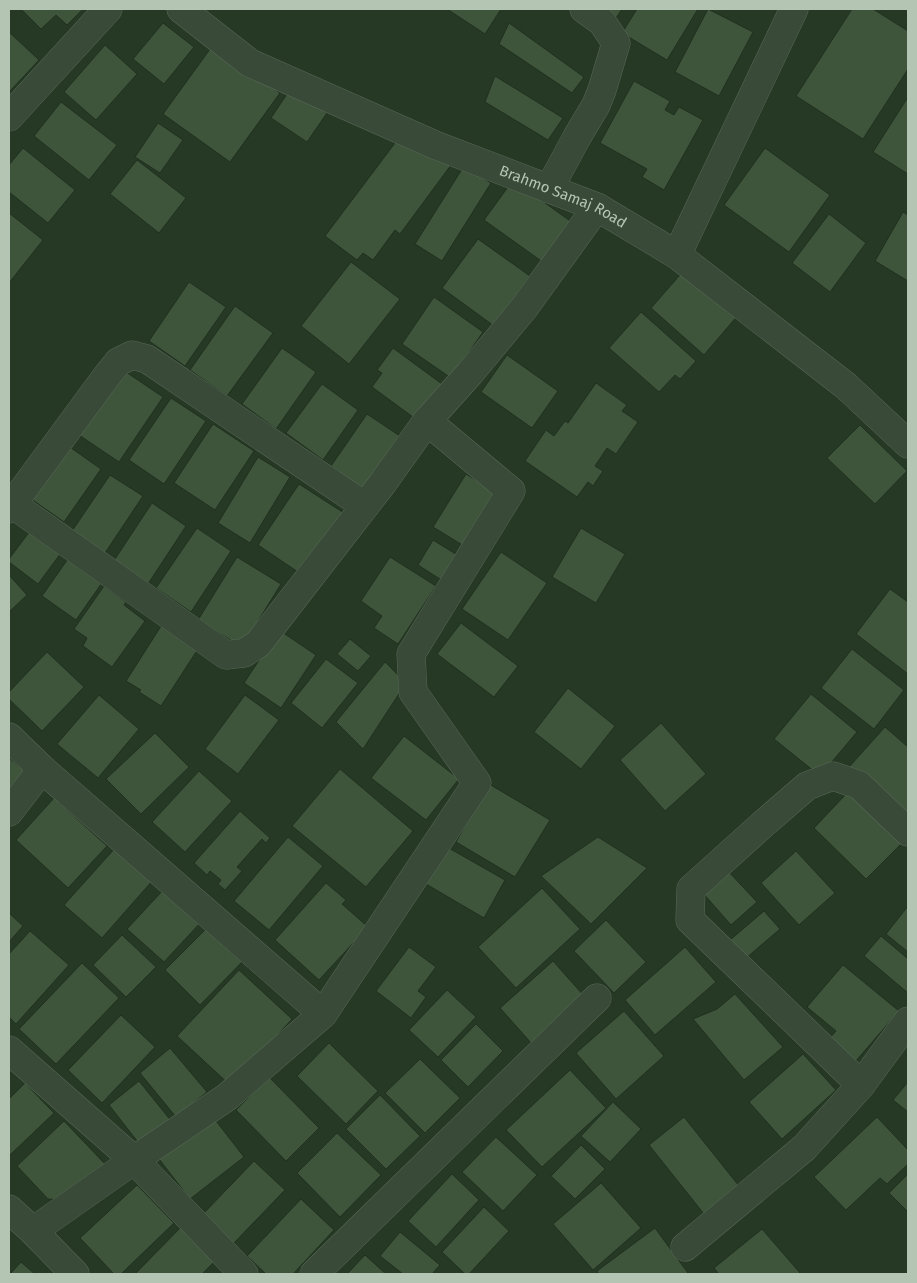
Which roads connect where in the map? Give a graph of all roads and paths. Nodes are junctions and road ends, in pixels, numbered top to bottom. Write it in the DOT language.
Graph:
graph roads {
  1 [pos="108,9"];
  2 [pos="181,9"];
  3 [pos="584,9"];
  4 [pos="790,10"];
  5 [pos="9,117"];
  6 [pos="549,188"];
  7 [pos="597,207"];
  8 [pos="677,255"];
  9 [pos="427,421"];
  10 [pos="908,444"];
  11 [pos="11,506"];
  12 [pos="365,506"];
  13 [pos="9,737"];
  14 [pos="42,769"];
  15 [pos="9,812"];
  16 [pos="908,832"];
  17 [pos="597,998"];
  18 [pos="323,1014"];
  19 [pos="908,1021"];
  20 [pos="9,1050"];
  21 [pos="861,1085"];
  22 [pos="134,1160"];
  23 [pos="9,1209"];
  24 [pos="33,1231"];
  25 [pos="684,1247"];
  26 [pos="75,1274"];
  27 [pos="244,1274"];
  28 [pos="314,1274"];
  1 -- 5 [label="street"];
  2 -- 6 [label="street, Brahmo Samaj Road"];
  3 -- 6 [label="street"];
  4 -- 8 [label="street"];
  6 -- 7 [label="street, Brahmo Samaj Road"];
  7 -- 8 [label="street, Brahmo Samaj Road"];
  7 -- 9 [label="street"];
  8 -- 10 [label="street, Brahmo Samaj Road"];
  9 -- 12 [label="street"];
  9 -- 18 [label="street"];
  11 -- 12 [label="street"];
  11 -- 12 [label="street"];
  13 -- 14 [label="street"];
  14 -- 15 [label="street"];
  14 -- 18 [label="street"];
  16 -- 21 [label="street"];
  17 -- 28 [label="street"];
  18 -- 22 [label="street"];
  19 -- 21 [label="street"];
  20 -- 22 [label="street"];
  21 -- 25 [label="street"];
  22 -- 24 [label="street"];
  22 -- 27 [label="street"];
  23 -- 24 [label="street"];
  24 -- 26 [label="street"];
}
